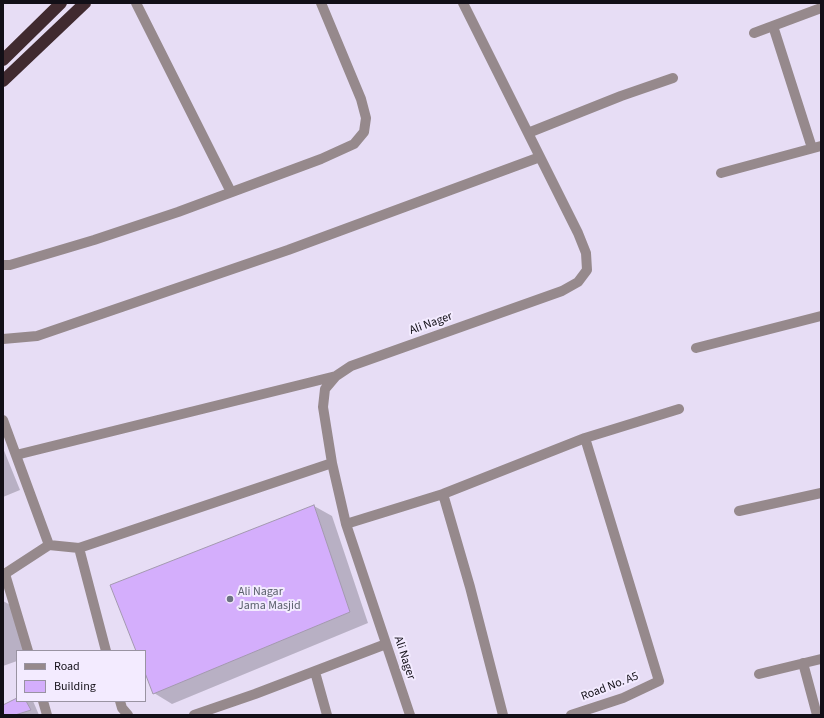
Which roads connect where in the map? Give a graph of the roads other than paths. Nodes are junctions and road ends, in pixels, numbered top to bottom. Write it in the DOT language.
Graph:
graph roads {
  1 [pos="61,3"];
  2 [pos="85,3"];
  3 [pos="136,3"];
  4 [pos="321,3"];
  5 [pos="463,3"];
  6 [pos="821,8"];
  7 [pos="773,26"];
  8 [pos="754,32"];
  9 [pos="3,60"];
  10 [pos="673,78"];
  11 [pos="3,81"];
  12 [pos="528,133"];
  13 [pos="816,147"];
  14 [pos="540,157"];
  15 [pos="721,173"];
  16 [pos="231,192"];
  17 [pos="3,265"];
  18 [pos="821,316"];
  19 [pos="3,339"];
  20 [pos="696,348"];
  21 [pos="336,376"];
  22 [pos="679,409"];
  23 [pos="3,420"];
  24 [pos="586,438"];
  25 [pos="16,455"];
  26 [pos="332,463"];
  27 [pos="821,493"];
  28 [pos="443,494"];
  29 [pos="739,511"];
  30 [pos="346,524"];
  31 [pos="49,545"];
  32 [pos="79,548"];
  33 [pos="4,574"];
  34 [pos="386,644"];
  35 [pos="28,650"];
  36 [pos="106,650"];
  37 [pos="821,659"];
  38 [pos="804,663"];
  39 [pos="314,672"];
  40 [pos="759,674"];
  41 [pos="43,702"];
  42 [pos="120,702"];
  43 [pos="47,715"];
  44 [pos="128,715"];
  45 [pos="195,715"];
  46 [pos="327,715"];
  47 [pos="410,715"];
  48 [pos="503,715"];
  49 [pos="571,715"];
  50 [pos="817,715"];
  1 -- 9 [label="highway"];
  2 -- 11 [label="highway"];
  3 -- 16 [label="street"];
  4 -- 16 [label="street"];
  5 -- 12 [label="street, Ali Nager"];
  6 -- 7 [label="street"];
  7 -- 8 [label="street"];
  7 -- 13 [label="street"];
  10 -- 12 [label="street"];
  12 -- 14 [label="street, Ali Nager"];
  13 -- 15 [label="street"];
  14 -- 19 [label="street"];
  14 -- 21 [label="street, Ali Nager"];
  16 -- 17 [label="street"];
  18 -- 20 [label="street"];
  21 -- 25 [label="street"];
  21 -- 26 [label="street, Ali Nager"];
  22 -- 24 [label="street"];
  23 -- 25 [label="street"];
  24 -- 28 [label="street"];
  24 -- 49 [label="street, Road No. A5"];
  25 -- 31 [label="street"];
  26 -- 30 [label="street, Ali Nager"];
  26 -- 32 [label="street"];
  27 -- 29 [label="street"];
  28 -- 30 [label="street"];
  28 -- 48 [label="street"];
  30 -- 34 [label="street, Ali Nager"];
  31 -- 32 [label="street"];
  31 -- 33 [label="street"];
  32 -- 36 [label="street"];
  33 -- 35 [label="street"];
  34 -- 39 [label="street"];
  34 -- 47 [label="street, Ali Nager"];
  37 -- 38 [label="street"];
  38 -- 40 [label="street"];
  38 -- 50 [label="street"];
  39 -- 45 [label="street"];
  39 -- 46 [label="street"];
  41 -- 43 [label="street"];
  42 -- 44 [label="street"];
}
